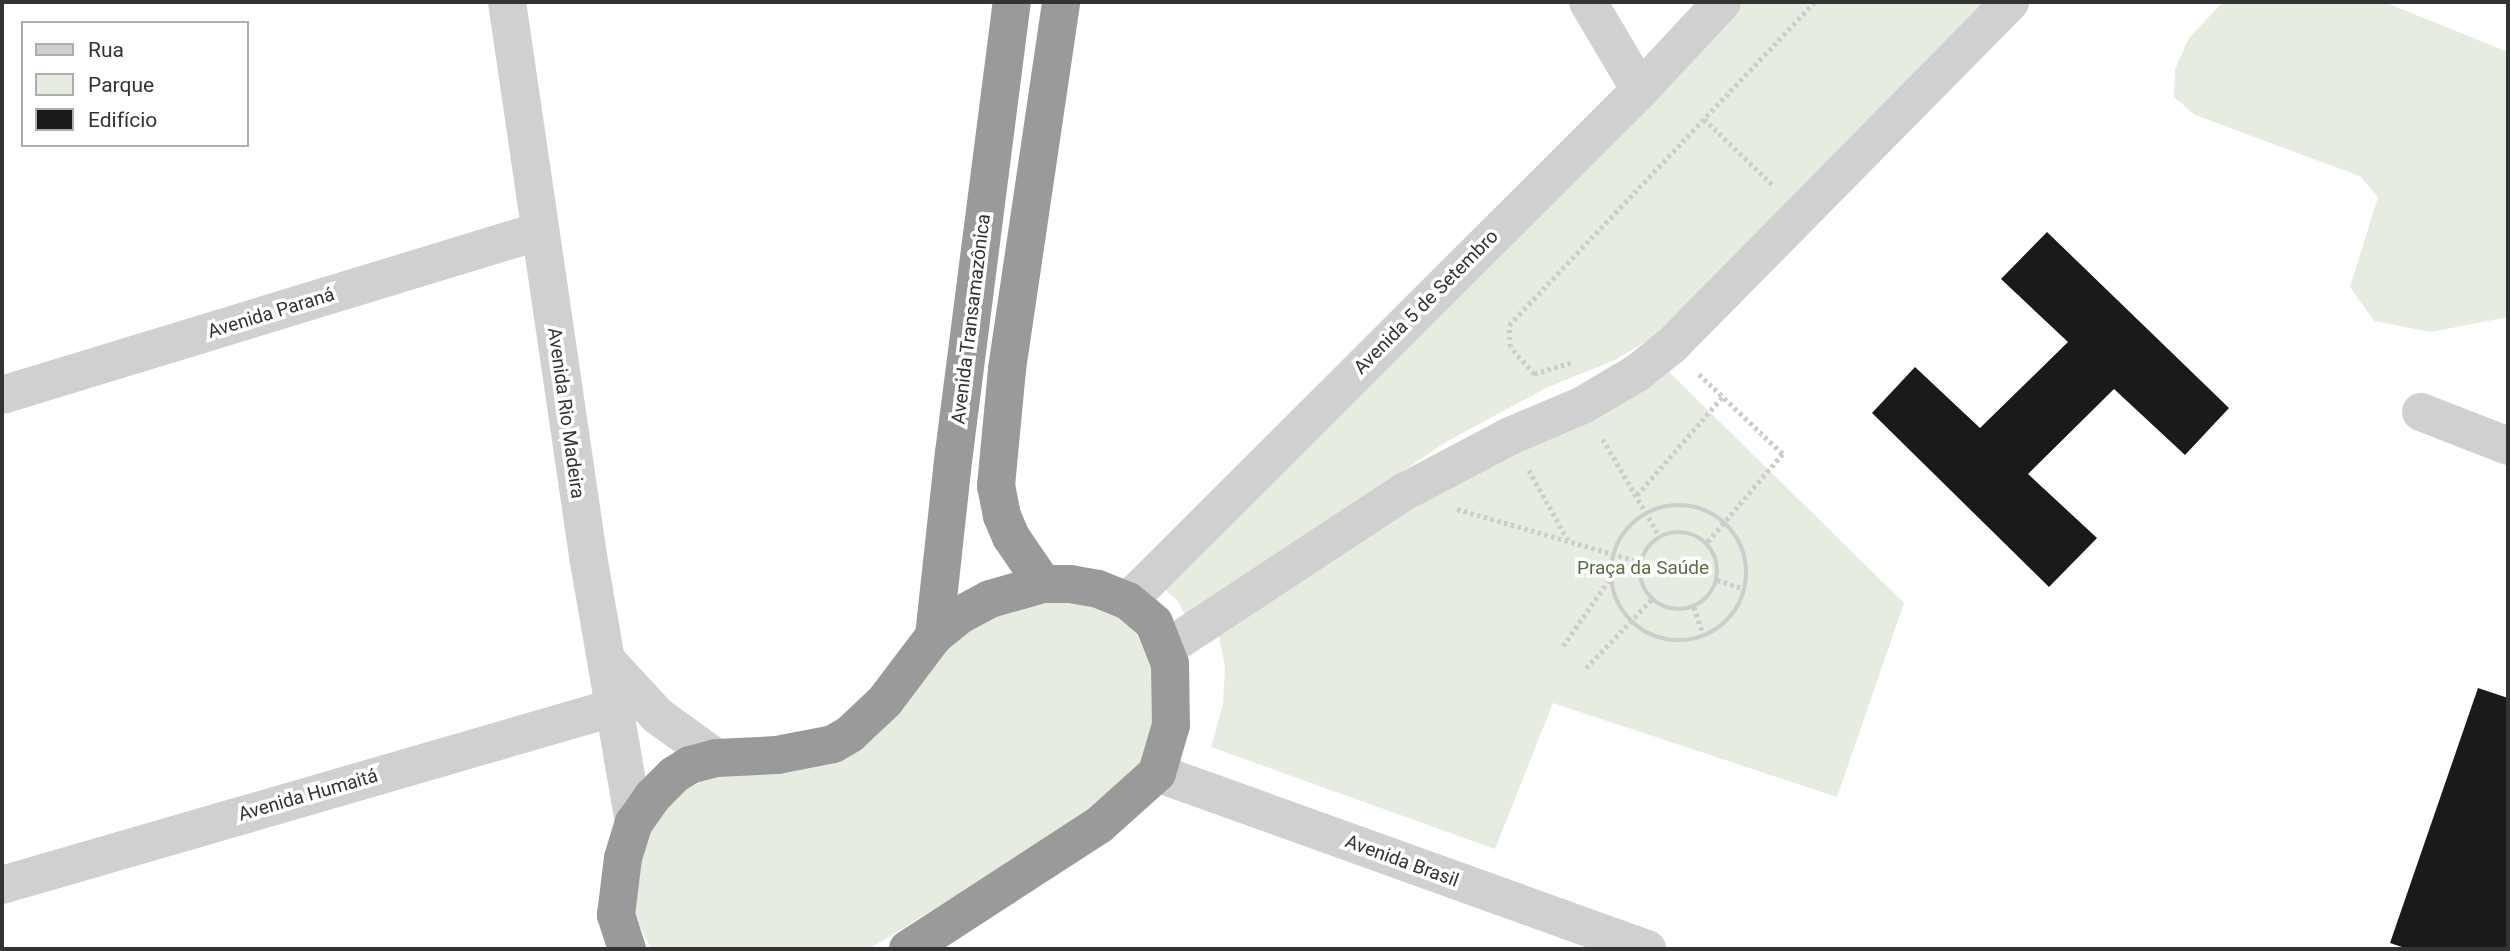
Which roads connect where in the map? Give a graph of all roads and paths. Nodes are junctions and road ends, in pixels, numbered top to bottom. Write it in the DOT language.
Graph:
graph roads {
  1 [pos="1012,2"];
  2 [pos="1061,2"];
  3 [pos="1588,2"];
  4 [pos="1722,2"];
  5 [pos="1814,2"];
  6 [pos="2010,2"];
  7 [pos="515,3"];
  8 [pos="1007,39"];
  9 [pos="1054,48"];
  10 [pos="1640,90"];
  11 [pos="1704,119"];
  12 [pos="1786,178"];
  13 [pos="1776,188"];
  14 [pos="1767,198"];
  15 [pos="540,231"];
  16 [pos="1671,346"];
  17 [pos="1581,358"];
  18 [pos="2,395"];
  19 [pos="1723,396"];
  20 [pos="1583,405"];
  21 [pos="2421,412"];
  22 [pos="1510,436"];
  23 [pos="2508,446"];
  24 [pos="1402,493"];
  25 [pos="1637,495"];
  26 [pos="1647,513"];
  27 [pos="1724,522"];
  28 [pos="1660,537"];
  29 [pos="1569,542"];
  30 [pos="1706,544"];
  31 [pos="1613,555"];
  32 [pos="1641,562"];
  33 [pos="1611,577"];
  34 [pos="1717,580"];
  35 [pos="1043,584"];
  36 [pos="1745,589"];
  37 [pos="1652,599"];
  38 [pos="1128,601"];
  39 [pos="1694,607"];
  40 [pos="1631,621"];
  41 [pos="934,636"];
  42 [pos="1704,636"];
  43 [pos="1563,646"];
  44 [pos="1167,648"];
  45 [pos="608,662"];
  46 [pos="1586,668"];
  47 [pos="616,707"];
  48 [pos="716,758"];
  49 [pos="1157,774"];
  50 [pos="634,822"];
  51 [pos="2,885"];
  52 [pos="617,938"];
  53 [pos="908,949"];
  54 [pos="1647,949"];
  1 -- 8 [label="highway, Avenida Transamazônica"];
  2 -- 9 [label="highway"];
  3 -- 10 [label="street"];
  4 -- 10 [label="street, Avenida 5 de Setembro"];
  5 -- 11 [label="path"];
  6 -- 16 [label="street"];
  7 -- 15 [label="street, Avenida Rio Madeira"];
  8 -- 9 [label="highway"];
  8 -- 41 [label="highway, Avenida Transamazônica"];
  9 -- 35 [label="highway"];
  10 -- 38 [label="street, Avenida 5 de Setembro"];
  11 -- 13 [label="path"];
  11 -- 17 [label="path"];
  12 -- 13 [label="path"];
  13 -- 14 [label="path"];
  15 -- 18 [label="street, Avenida Paraná"];
  15 -- 45 [label="street, Avenida Rio Madeira"];
  16 -- 19 [label="path"];
  16 -- 20 [label="street"];
  19 -- 25 [label="path"];
  19 -- 27 [label="path"];
  20 -- 22 [label="street"];
  20 -- 25 [label="path"];
  21 -- 23 [label="street"];
  22 -- 24 [label="street"];
  22 -- 29 [label="path"];
  24 -- 29 [label="path"];
  24 -- 44 [label="street"];
  25 -- 26 [label="path"];
  26 -- 27 [label="path"];
  26 -- 28 [label="path"];
  26 -- 31 [label="path"];
  27 -- 30 [label="path"];
  27 -- 36 [label="path"];
  28 -- 30 [label="path"];
  28 -- 32 [label="path"];
  29 -- 31 [label="path"];
  30 -- 34 [label="path"];
  31 -- 32 [label="path"];
  31 -- 33 [label="path"];
  32 -- 37 [label="path"];
  33 -- 40 [label="path"];
  33 -- 43 [label="path"];
  34 -- 36 [label="path"];
  34 -- 39 [label="path"];
  35 -- 38 [label="highway"];
  35 -- 41 [label="highway"];
  36 -- 42 [label="path"];
  37 -- 39 [label="path"];
  37 -- 40 [label="path"];
  38 -- 44 [label="highway"];
  39 -- 42 [label="path"];
  40 -- 42 [label="path"];
  40 -- 46 [label="path"];
  41 -- 48 [label="highway"];
  44 -- 49 [label="highway"];
  45 -- 47 [label="street, Avenida Rio Madeira"];
  45 -- 48 [label="street"];
  47 -- 50 [label="street, Avenida Rio Madeira"];
  47 -- 51 [label="street, Avenida Humaitá"];
  48 -- 50 [label="highway"];
  49 -- 53 [label="highway"];
  49 -- 54 [label="street, Avenida Brasil"];
  50 -- 52 [label="highway"];
}
